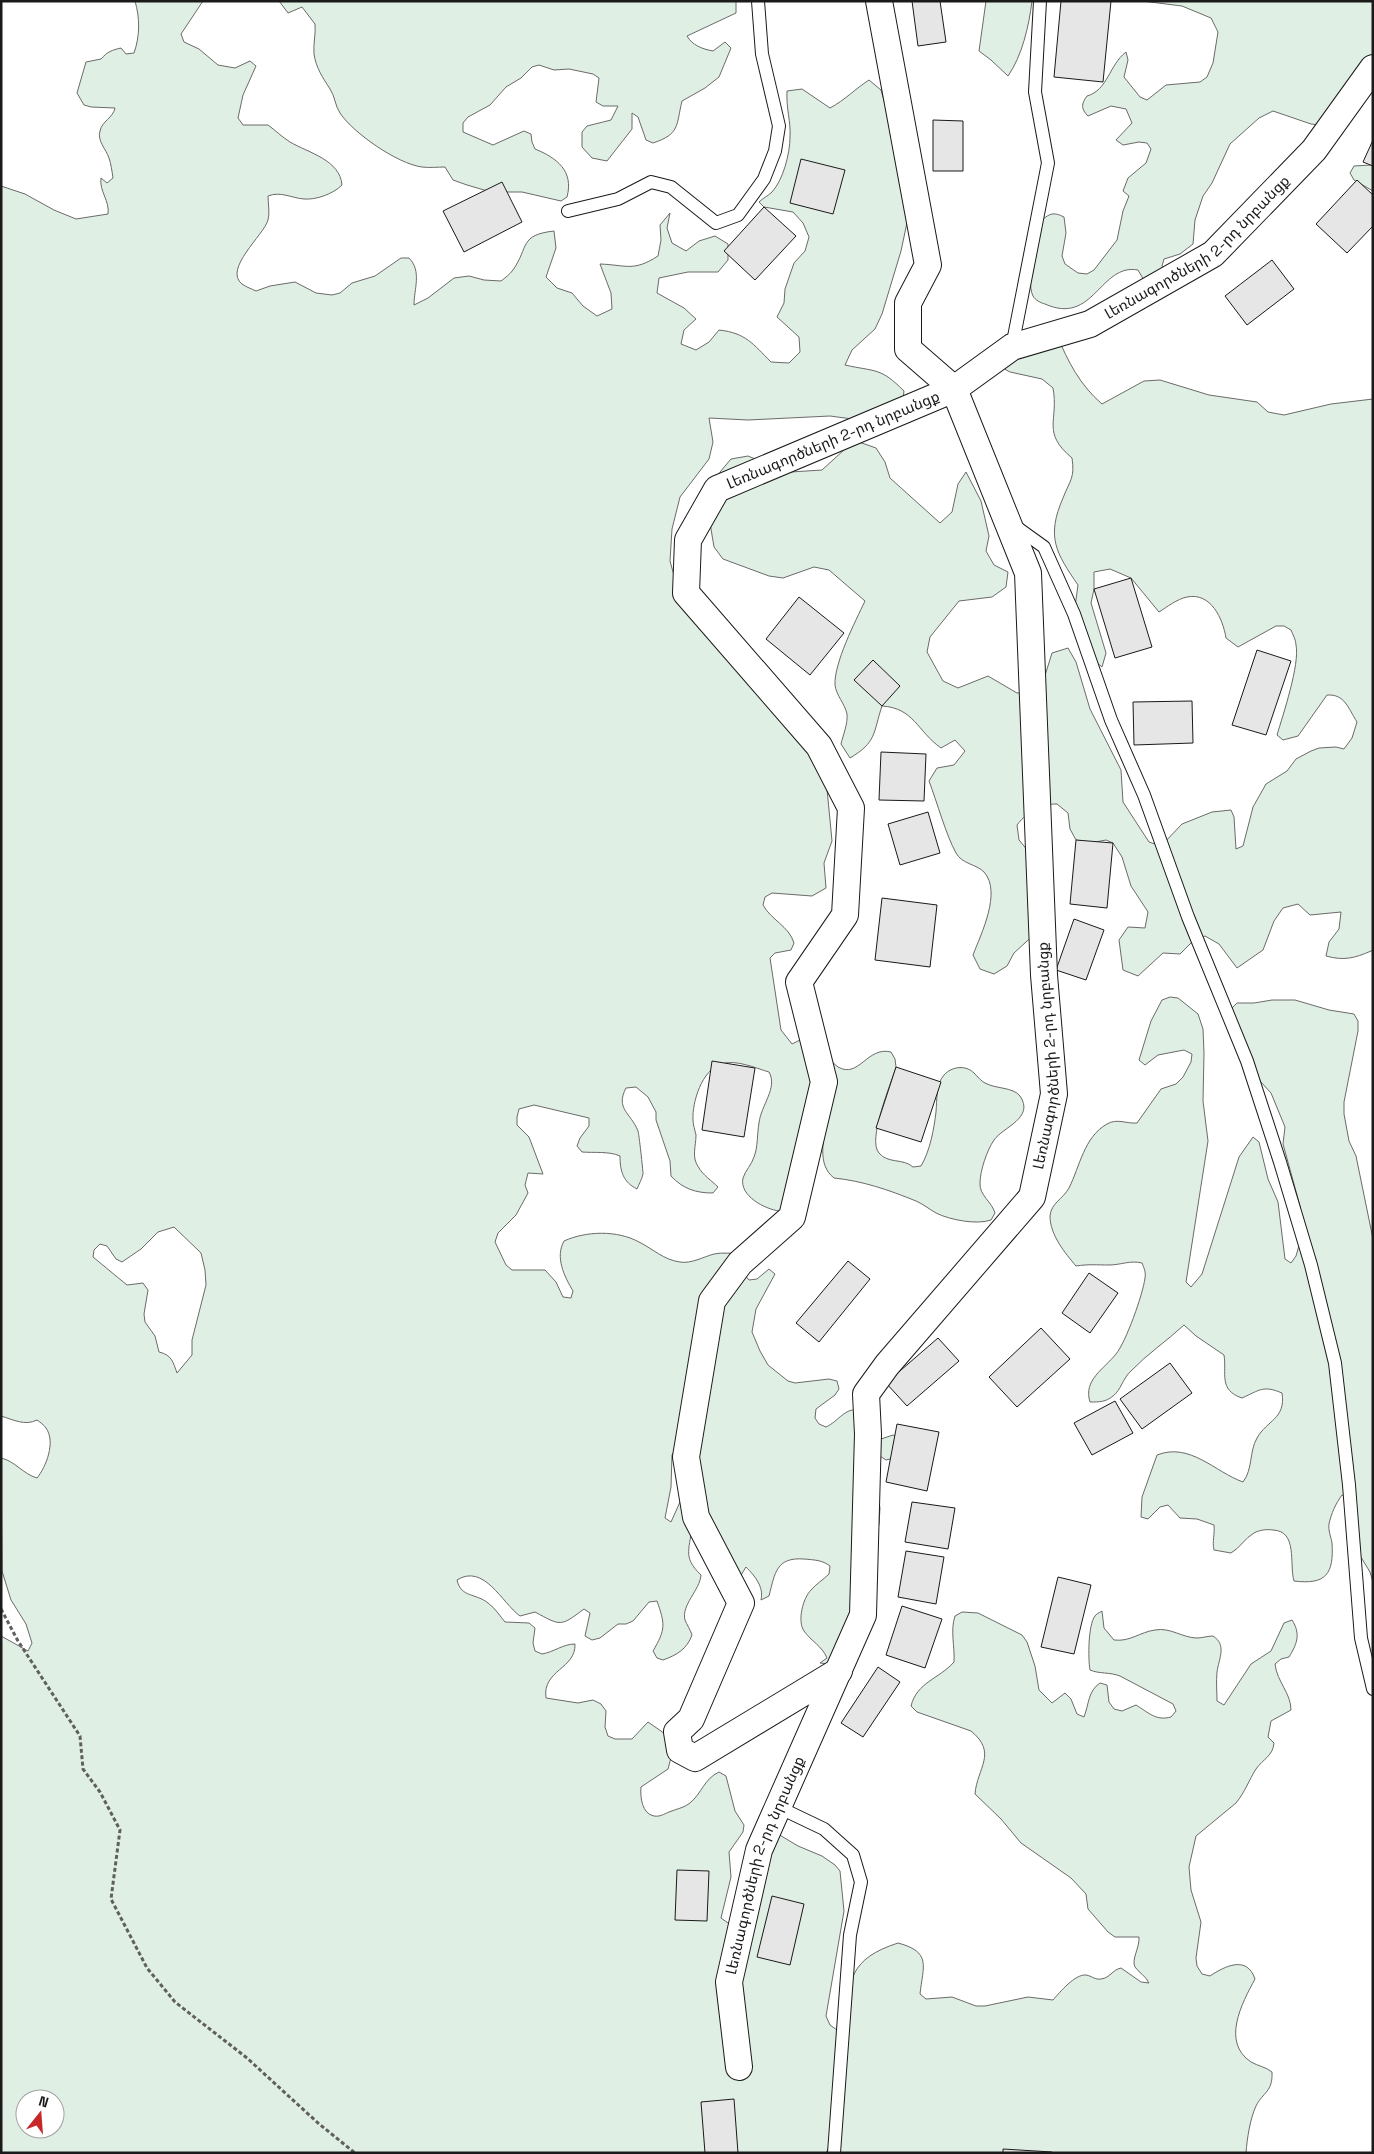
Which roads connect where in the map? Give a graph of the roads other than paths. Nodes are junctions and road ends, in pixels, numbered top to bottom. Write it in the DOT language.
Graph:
graph roads {
  1 [pos="758,1"];
  2 [pos="880,1"];
  3 [pos="1040,1"];
  4 [pos="1373,68"];
  5 [pos="568,211"];
  6 [pos="1012,347"];
  7 [pos="954,389"];
  8 [pos="1006,519"];
  9 [pos="838,1672"];
  10 [pos="1373,1689"];
  11 [pos="778,1807"];
  12 [pos="739,2067"];
  13 [pos="834,2153"];
  1 -- 5 [label="lane"];
  2 -- 7 [label="street, Լեռնագործների 2-րդ նրբանցք"];
  3 -- 6 [label="lane"];
  4 -- 6 [label="street, Լեռնագործների 2-րդ նրբանցք"];
  6 -- 7 [label="street, Լեռնագործների 2-րդ նրբանցք"];
  7 -- 8 [label="street, Լեռնագործների 2-րդ նրբանցք"];
  7 -- 9 [label="street, Լեռնագործների 2-րդ նրբանցք"];
  8 -- 9 [label="street, Լեռնագործների 2-րդ նրբանցք"];
  8 -- 10 [label="lane"];
  9 -- 11 [label="street, Լեռնագործների 2-րդ նրբանցք"];
  11 -- 12 [label="street, Լեռնագործների 2-րդ նրբանցք"];
  11 -- 13 [label="lane"];
}
